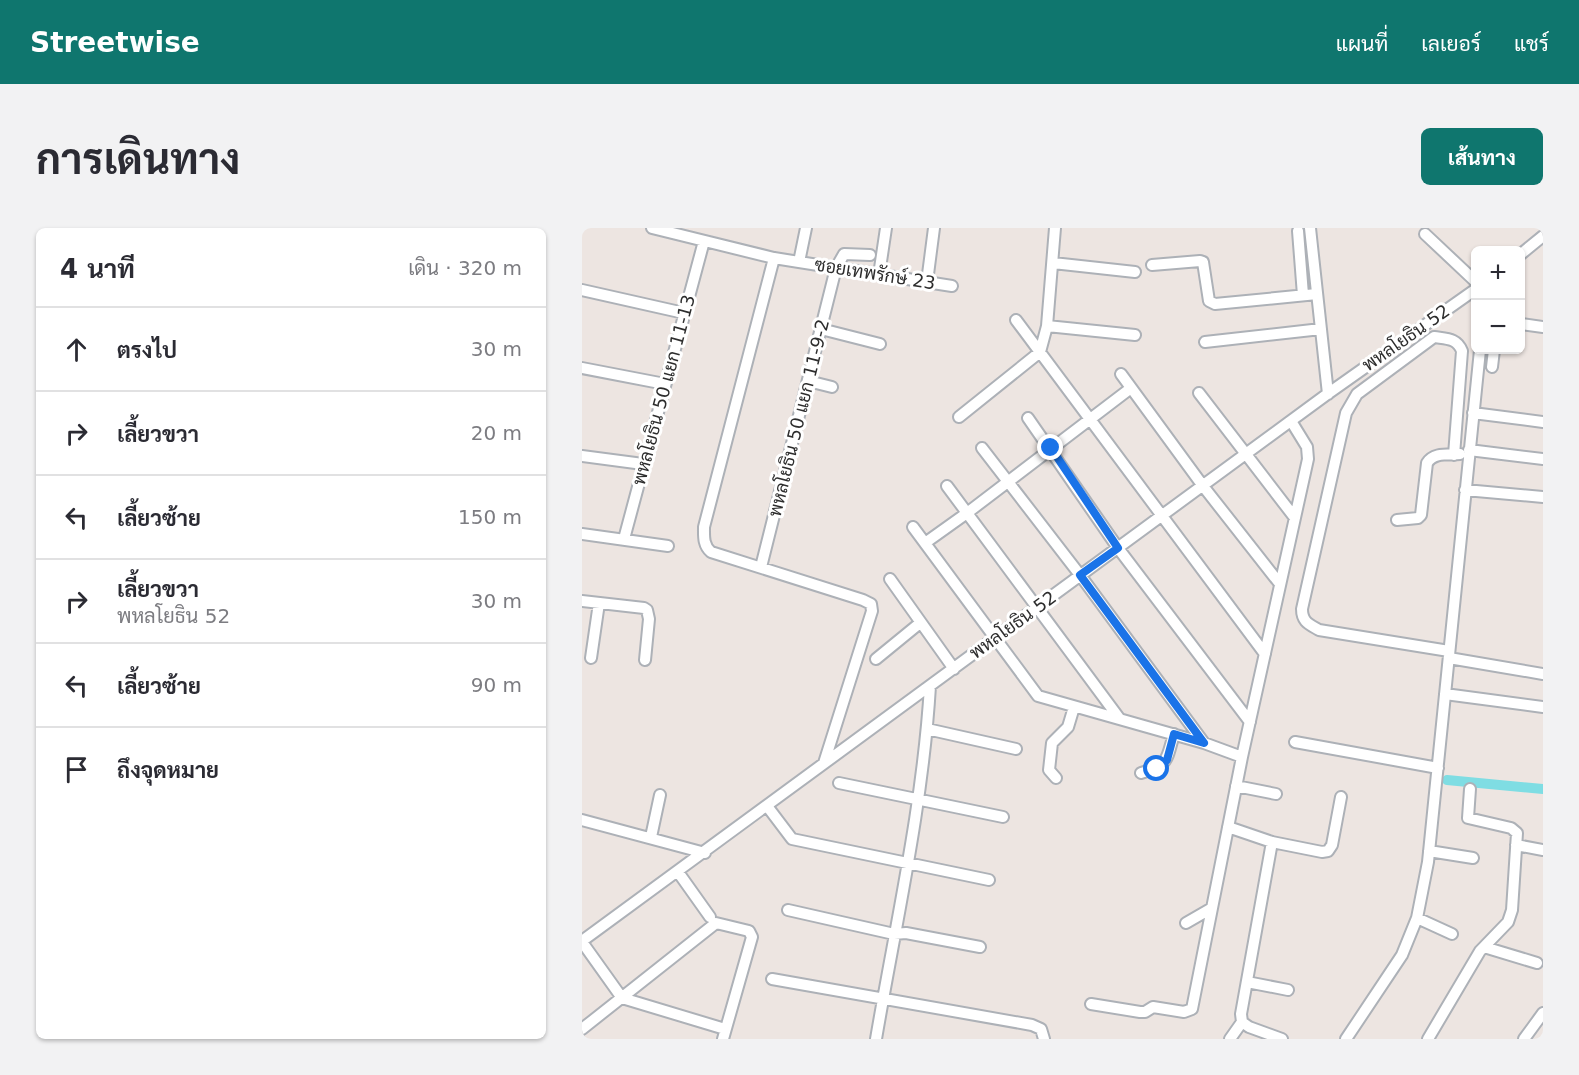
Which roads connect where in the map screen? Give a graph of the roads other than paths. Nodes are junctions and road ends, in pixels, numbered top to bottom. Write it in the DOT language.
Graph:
graph roads {
  1 [pos="652,228"];
  2 [pos="806,228"];
  3 [pos="886,228"];
  4 [pos="934,228"];
  5 [pos="1055,228"];
  6 [pos="1310,228"];
  7 [pos="1298,231"];
  8 [pos="1425,234"];
  9 [pos="1543,236"];
  10 [pos="704,241"];
  11 [pos="1525,251"];
  12 [pos="870,255"];
  13 [pos="774,258"];
  14 [pos="799,262"];
  15 [pos="1053,263"];
  16 [pos="1152,265"];
  17 [pos="836,268"];
  18 [pos="1135,272"];
  19 [pos="879,275"];
  20 [pos="1471,277"];
  21 [pos="927,282"];
  22 [pos="952,286"];
  23 [pos="582,290"];
  24 [pos="1471,293"];
  25 [pos="1317,294"];
  26 [pos="1303,295"];
  27 [pos="684,313"];
  28 [pos="1016,320"];
  29 [pos="1525,325"];
  30 [pos="1047,326"];
  31 [pos="1543,327"];
  32 [pos="821,329"];
  33 [pos="1321,329"];
  34 [pos="1134,335"];
  35 [pos="1206,342"];
  36 [pos="879,344"];
  37 [pos="1040,351"];
  38 [pos="1480,354"];
  39 [pos="1494,354"];
  40 [pos="1492,367"];
  41 [pos="582,368"];
  42 [pos="1121,374"];
  43 [pos="808,381"];
  44 [pos="665,384"];
  45 [pos="832,387"];
  46 [pos="1131,388"];
  47 [pos="1199,393"];
  48 [pos="1328,394"];
  49 [pos="1473,413"];
  50 [pos="959,417"];
  51 [pos="1028,418"];
  52 [pos="1089,421"];
  53 [pos="1291,421"];
  54 [pos="1543,422"];
  55 [pos="982,448"];
  56 [pos="1051,448"];
  57 [pos="1469,452"];
  58 [pos="1246,454"];
  59 [pos="1454,455"];
  60 [pos="582,456"];
  61 [pos="1543,459"];
  62 [pos="644,464"];
  63 [pos="1008,481"];
  64 [pos="947,486"];
  65 [pos="1203,486"];
  66 [pos="1465,490"];
  67 [pos="1543,497"];
  68 [pos="967,513"];
  69 [pos="1161,516"];
  70 [pos="1295,518"];
  71 [pos="1397,520"];
  72 [pos="913,527"];
  73 [pos="582,534"];
  74 [pos="624,539"];
  75 [pos="925,543"];
  76 [pos="668,546"];
  77 [pos="1118,548"];
  78 [pos="761,567"];
  79 [pos="1080,575"];
  80 [pos="890,579"];
  81 [pos="1280,584"];
  82 [pos="582,601"];
  83 [pos="598,603"];
  84 [pos="1038,607"];
  85 [pos="920,623"];
  86 [pos="997,637"];
  87 [pos="1265,654"];
  88 [pos="1449,654"];
  89 [pos="591,658"];
  90 [pos="876,658"];
  91 [pos="645,660"];
  92 [pos="954,669"];
  93 [pos="1543,674"];
  94 [pos="930,686"];
  95 [pos="1445,694"];
  96 [pos="1074,707"];
  97 [pos="1543,707"];
  98 [pos="1119,718"];
  99 [pos="1250,722"];
  100 [pos="927,729"];
  101 [pos="1174,734"];
  102 [pos="1295,742"];
  103 [pos="1204,743"];
  104 [pos="1016,749"];
  105 [pos="1242,757"];
  106 [pos="824,764"];
  107 [pos="1438,768"];
  108 [pos="1141,773"];
  109 [pos="1056,778"];
  110 [pos="839,783"];
  111 [pos="1236,786"];
  112 [pos="1470,789"];
  113 [pos="1276,794"];
  114 [pos="660,795"];
  115 [pos="1341,797"];
  116 [pos="917,799"];
  117 [pos="766,806"];
  118 [pos="1003,817"];
  119 [pos="582,820"];
  120 [pos="1228,827"];
  121 [pos="651,837"];
  122 [pos="1272,842"];
  123 [pos="1516,845"];
  124 [pos="1543,850"];
  125 [pos="1429,852"];
  126 [pos="705,853"];
  127 [pos="1473,858"];
  128 [pos="907,863"];
  129 [pos="678,872"];
  130 [pos="989,880"];
  131 [pos="1212,908"];
  132 [pos="788,910"];
  133 [pos="711,917"];
  134 [pos="1417,918"];
  135 [pos="1186,923"];
  136 [pos="894,934"];
  137 [pos="1452,934"];
  138 [pos="582,942"];
  139 [pos="1484,947"];
  140 [pos="980,948"];
  141 [pos="1537,963"];
  142 [pos="772,979"];
  143 [pos="1246,982"];
  144 [pos="1288,990"];
  145 [pos="622,999"];
  146 [pos="883,1000"];
  147 [pos="1091,1004"];
  148 [pos="1543,1013"];
  149 [pos="1242,1022"];
  150 [pos="582,1029"];
  151 [pos="724,1034"];
  152 [pos="876,1039"];
  153 [pos="1044,1039"];
  154 [pos="1230,1039"];
  155 [pos="1281,1039"];
  156 [pos="1346,1039"];
  157 [pos="1428,1039"];
  158 [pos="1524,1039"];
  1 -- 10 [label="street, ซอยเทพรักษ์ 23"];
  2 -- 14 [label="street, ซอยเทพรักษ์ 23"];
  3 -- 19 [label="street"];
  4 -- 21 [label="street"];
  5 -- 15 [label="street"];
  6 -- 25 [label="street"];
  7 -- 26 [label="street"];
  8 -- 20 [label="street"];
  9 -- 11 [label="street"];
  10 -- 13 [label="street, ซอยเทพรักษ์ 23"];
  10 -- 27 [label="street, พหลโยธิน 50 แยก 11-13"];
  12 -- 17 [label="street"];
  13 -- 14 [label="street, ซอยเทพรักษ์ 23"];
  13 -- 78 [label="street"];
  14 -- 17 [label="street, ซอยเทพรักษ์ 23"];
  15 -- 18 [label="street"];
  15 -- 30 [label="street"];
  16 -- 26 [label="street"];
  17 -- 19 [label="street, ซอยเทพรักษ์ 23"];
  17 -- 32 [label="street, พหลโยธิน 50 แยก 11-9-2"];
  19 -- 21 [label="street, ซอยเทพรักษ์ 23"];
  21 -- 22 [label="street, ซอยเทพรักษ์ 23"];
  23 -- 27 [label="street"];
  24 -- 48 [label="street, พหลโยธิน 52"];
  25 -- 26 [label="street"];
  25 -- 33 [label="street"];
  27 -- 44 [label="street, พหลโยธิน 50 แยก 11-13"];
  28 -- 37 [label="street"];
  29 -- 31 [label="street"];
  30 -- 34 [label="street"];
  30 -- 37 [label="street"];
  32 -- 36 [label="street"];
  32 -- 43 [label="street, พหลโยธิน 50 แยก 11-9-2"];
  33 -- 35 [label="street"];
  33 -- 48 [label="street"];
  37 -- 50 [label="street"];
  37 -- 52 [label="street"];
  38 -- 49 [label="street"];
  39 -- 40 [label="street"];
  41 -- 44 [label="street"];
  42 -- 46 [label="street"];
  43 -- 45 [label="street"];
  43 -- 78 [label="street, พหลโยธิน 50 แยก 11-9-2"];
  44 -- 62 [label="street, พหลโยธิน 50 แยก 11-13"];
  46 -- 52 [label="street"];
  46 -- 65 [label="street"];
  47 -- 58 [label="street"];
  48 -- 53 [label="street, พหลโยธิน 52"];
  49 -- 54 [label="street"];
  49 -- 57 [label="street"];
  51 -- 56 [label="street"];
  52 -- 56 [label="street"];
  52 -- 69 [label="street"];
  53 -- 58 [label="street, พหลโยธิน 52"];
  53 -- 70 [label="street"];
  55 -- 63 [label="street"];
  56 -- 63 [label="street"];
  56 -- 77 [label="street"];
  57 -- 59 [label="street"];
  57 -- 61 [label="street"];
  57 -- 66 [label="street"];
  58 -- 65 [label="street, พหลโยธิน 52"];
  58 -- 70 [label="street"];
  59 -- 71 [label="street"];
  59 -- 88 [label="street"];
  60 -- 62 [label="street"];
  62 -- 74 [label="street, พหลโยธิน 50 แยก 11-13"];
  63 -- 68 [label="street"];
  63 -- 79 [label="street"];
  64 -- 68 [label="street"];
  65 -- 69 [label="street, พหลโยธิน 52"];
  65 -- 81 [label="street"];
  66 -- 67 [label="street"];
  66 -- 88 [label="street"];
  68 -- 75 [label="street"];
  68 -- 84 [label="street"];
  69 -- 77 [label="street, พหลโยธิน 52"];
  69 -- 87 [label="street"];
  70 -- 81 [label="street"];
  72 -- 75 [label="street"];
  73 -- 74 [label="street"];
  74 -- 76 [label="street"];
  75 -- 86 [label="street"];
  77 -- 79 [label="street, พหลโยธิน 52"];
  77 -- 99 [label="street"];
  78 -- 106 [label="street"];
  79 -- 84 [label="street, พหลโยธิน 52"];
  79 -- 103 [label="street"];
  80 -- 85 [label="street"];
  81 -- 87 [label="street"];
  82 -- 83 [label="street"];
  83 -- 89 [label="street"];
  83 -- 91 [label="street"];
  84 -- 86 [label="street, พหลโยธิน 52"];
  84 -- 98 [label="street"];
  85 -- 90 [label="street"];
  85 -- 92 [label="street"];
  86 -- 92 [label="street, พหลโยธิน 52"];
  86 -- 96 [label="street"];
  87 -- 99 [label="street"];
  88 -- 93 [label="street"];
  88 -- 95 [label="street"];
  92 -- 94 [label="street, พหลโยธิน 52"];
  94 -- 100 [label="street"];
  94 -- 106 [label="street, พหลโยธิน 52"];
  95 -- 97 [label="street"];
  95 -- 107 [label="street"];
  96 -- 98 [label="street"];
  96 -- 109 [label="street"];
  98 -- 101 [label="street"];
  99 -- 105 [label="street"];
  100 -- 104 [label="street"];
  100 -- 116 [label="street"];
  101 -- 103 [label="street"];
  101 -- 108 [label="street"];
  102 -- 107 [label="street"];
  103 -- 105 [label="street"];
  105 -- 111 [label="street"];
  106 -- 117 [label="street, พหลโยธิน 52"];
  107 -- 125 [label="street"];
  110 -- 116 [label="street"];
  111 -- 113 [label="street"];
  111 -- 120 [label="street"];
  112 -- 123 [label="street"];
  114 -- 121 [label="street"];
  115 -- 122 [label="street"];
  116 -- 118 [label="street"];
  116 -- 128 [label="street"];
  117 -- 126 [label="street, พหลโยธิน 52"];
  117 -- 128 [label="street"];
  119 -- 121 [label="street"];
  120 -- 122 [label="street"];
  120 -- 131 [label="street"];
  121 -- 126 [label="street"];
  122 -- 143 [label="street"];
  123 -- 124 [label="street"];
  123 -- 139 [label="street"];
  125 -- 127 [label="street"];
  125 -- 134 [label="street"];
  126 -- 129 [label="street, พหลโยธิน 52"];
  128 -- 130 [label="street"];
  128 -- 136 [label="street"];
  129 -- 133 [label="street"];
  129 -- 138 [label="street, พหลโยธิน 52"];
  131 -- 135 [label="street"];
  131 -- 147 [label="street"];
  132 -- 136 [label="street"];
  134 -- 137 [label="street"];
  134 -- 156 [label="street"];
  136 -- 140 [label="street"];
  136 -- 146 [label="street"];
  138 -- 145 [label="street"];
  139 -- 141 [label="street"];
  139 -- 157 [label="street"];
  142 -- 146 [label="street"];
  143 -- 144 [label="street"];
  143 -- 149 [label="street"];
  145 -- 150 [label="street"];
  145 -- 151 [label="street"];
  145 -- 151 [label="street"];
  146 -- 152 [label="street"];
  146 -- 153 [label="street"];
  148 -- 158 [label="street"];
  149 -- 154 [label="street"];
  149 -- 155 [label="street"];
}
